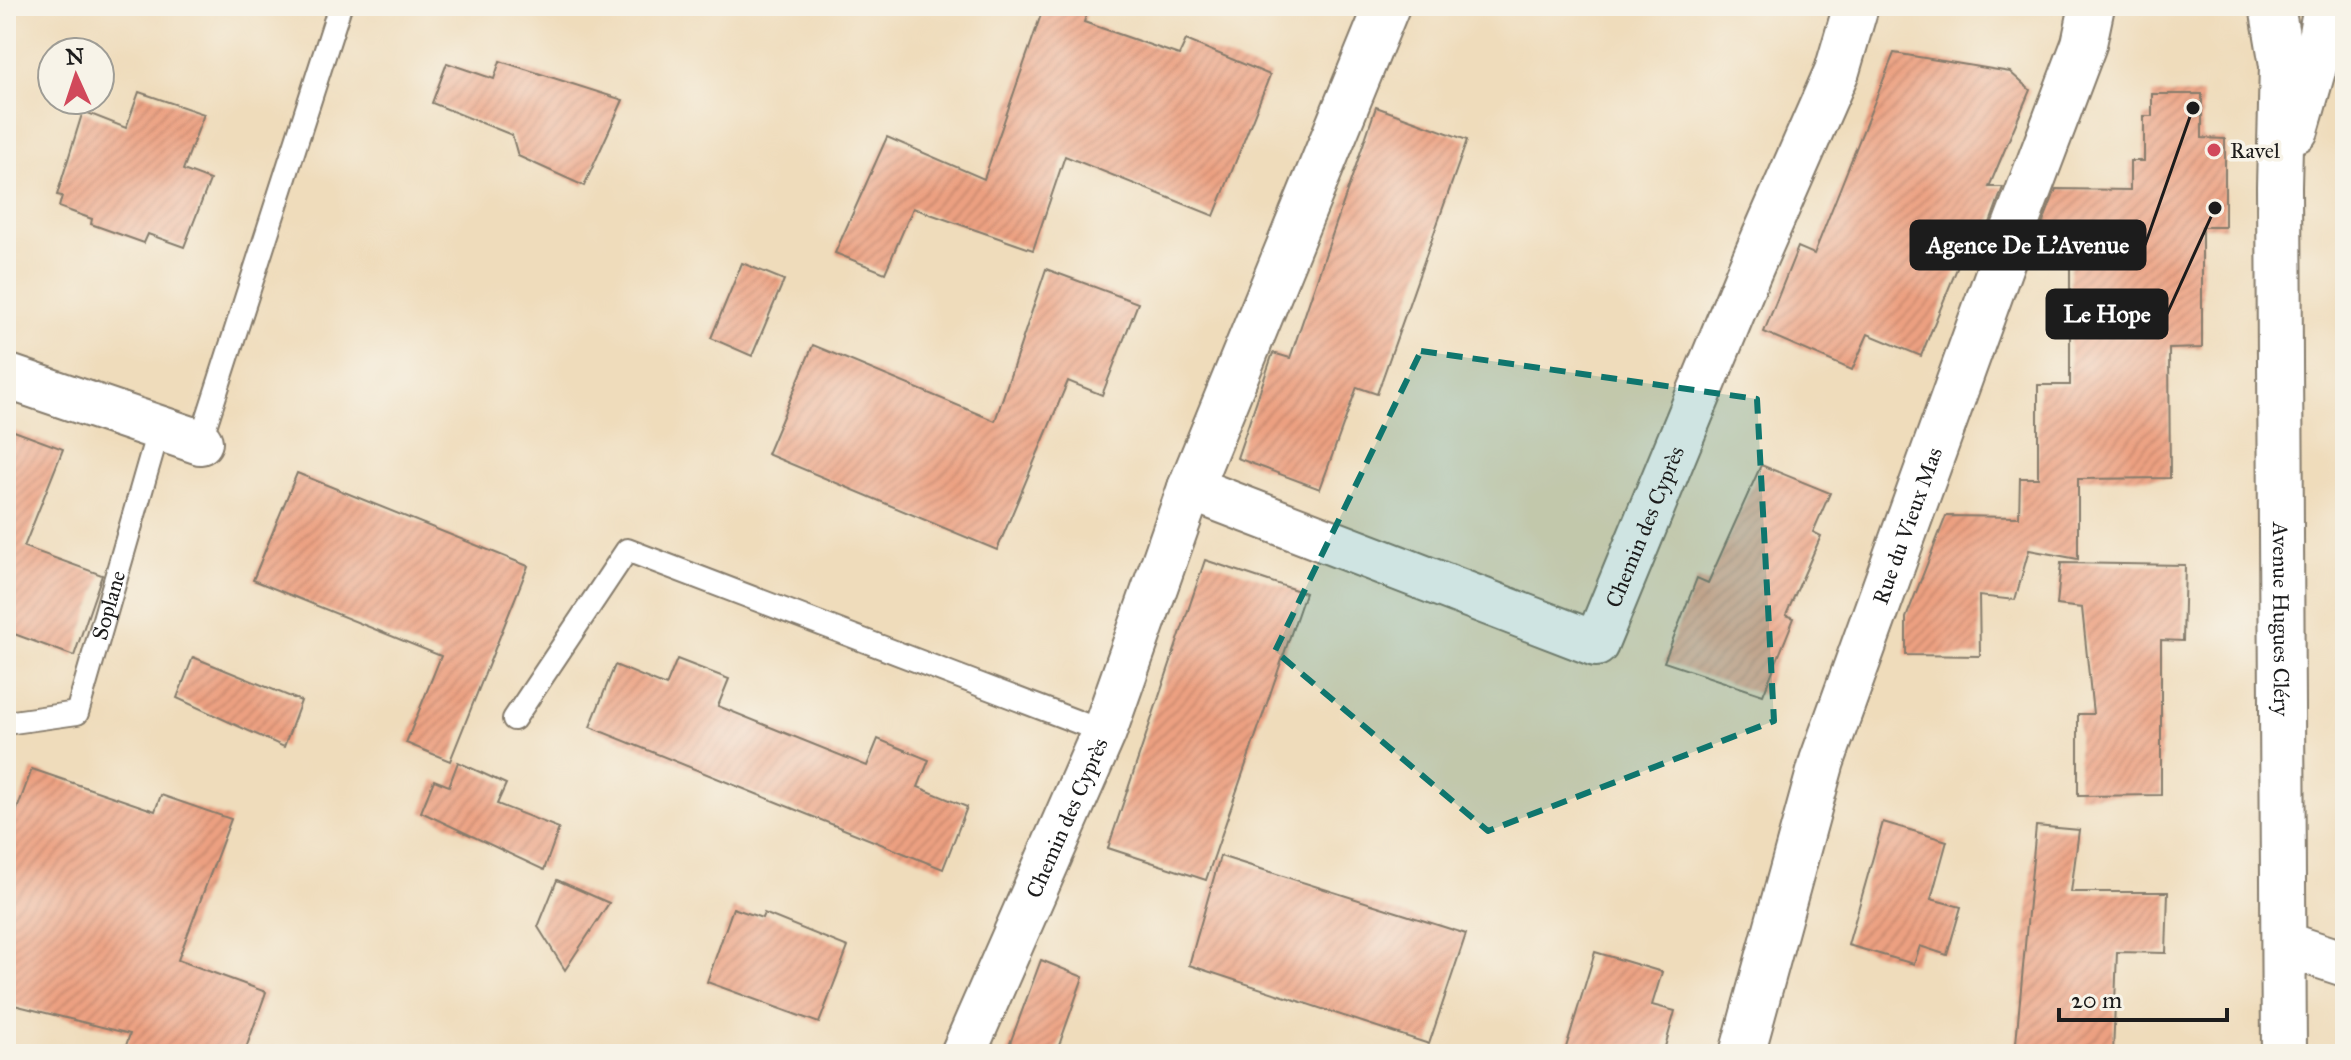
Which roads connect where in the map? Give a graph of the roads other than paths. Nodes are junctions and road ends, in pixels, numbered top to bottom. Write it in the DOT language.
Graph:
graph roads {
  1 [pos="340,6"];
  2 [pos="1387,6"];
  3 [pos="1856,6"];
  4 [pos="2056,6"];
  5 [pos="2272,6"];
  6 [pos="2326,6"];
  7 [pos="2088,25"];
  8 [pos="2279,186"];
  9 [pos="6,376"];
  10 [pos="159,428"];
  11 [pos="200,442"];
  12 [pos="1190,488"];
  13 [pos="514,719"];
  14 [pos="6,723"];
  15 [pos="1104,732"];
  16 [pos="2284,944"];
  17 [pos="2345,964"];
  18 [pos="963,1054"];
  19 [pos="1742,1054"];
  20 [pos="2284,1054"];
  1 -- 11 [label="lane"];
  2 -- 12 [label="street, Chemin des Cyprès"];
  3 -- 12 [label="street, Chemin des Cyprès"];
  4 -- 7 [label="street"];
  5 -- 8 [label="street"];
  6 -- 8 [label="street"];
  7 -- 19 [label="street, Rue du Vieux Mas"];
  8 -- 16 [label="street, Avenue Hugues Cléry"];
  9 -- 10 [label="street"];
  10 -- 11 [label="street"];
  10 -- 14 [label="lane, Soplane"];
  12 -- 15 [label="street, Chemin des Cyprès"];
  13 -- 15 [label="lane"];
  15 -- 18 [label="street, Chemin des Cyprès"];
  16 -- 17 [label="street"];
  16 -- 20 [label="street, Avenue Hugues Cléry"];
}
